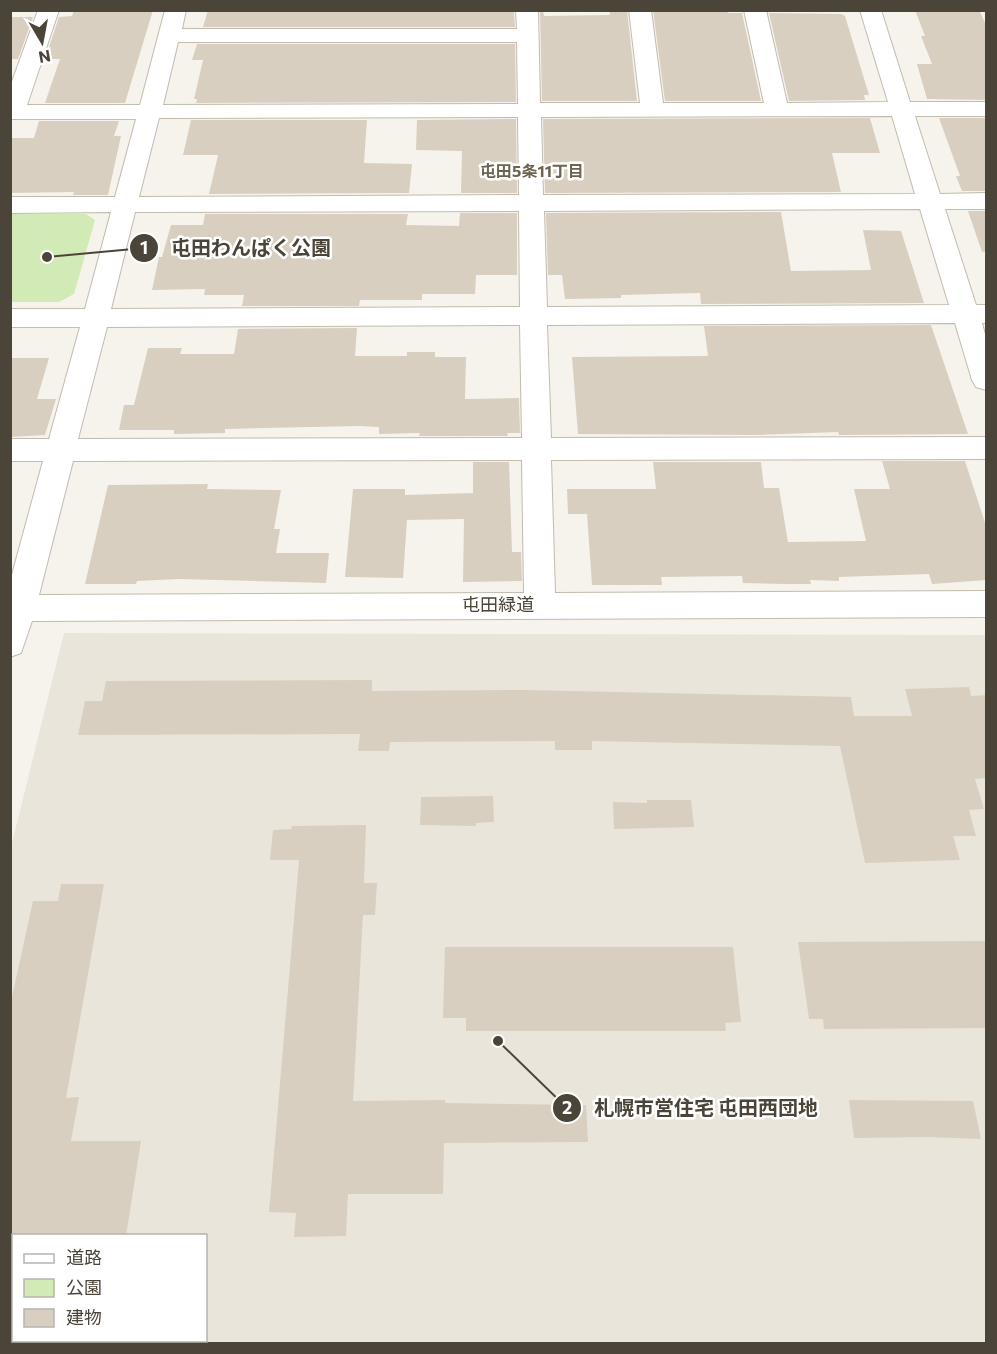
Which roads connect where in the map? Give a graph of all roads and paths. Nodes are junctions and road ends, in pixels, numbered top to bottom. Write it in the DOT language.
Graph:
graph roads {
  1 [pos="49,10"];
  2 [pos="640,10"];
  3 [pos="755,10"];
  4 [pos="870,10"];
  5 [pos="173,23"];
  6 [pos="527,23"];
  7 [pos="987,109"];
  8 [pos="652,110"];
  9 [pos="777,110"];
  10 [pos="901,110"];
  11 [pos="529,111"];
  12 [pos="12,112"];
  13 [pos="150,112"];
  14 [pos="929,201"];
  15 [pos="987,201"];
  16 [pos="532,203"];
  17 [pos="126,204"];
  18 [pos="10,205"];
  19 [pos="976,314"];
  20 [pos="534,316"];
  21 [pos="10,318"];
  22 [pos="95,318"];
  23 [pos="987,380"];
  24 [pos="987,448"];
  25 [pos="537,449"];
  26 [pos="10,450"];
  27 [pos="61,450"];
  28 [pos="540,604"];
  29 [pos="987,604"];
  30 [pos="15,608"];
  31 [pos="10,644"];
  1 -- 12 [label="street"];
  2 -- 8 [label="street"];
  3 -- 9 [label="street"];
  4 -- 10 [label="street"];
  5 -- 6 [label="street"];
  5 -- 13 [label="street"];
  6 -- 11 [label="street"];
  7 -- 10 [label="street"];
  8 -- 9 [label="street"];
  8 -- 11 [label="street"];
  9 -- 10 [label="street"];
  10 -- 14 [label="street"];
  11 -- 13 [label="street"];
  11 -- 16 [label="street"];
  12 -- 13 [label="street"];
  13 -- 17 [label="street"];
  14 -- 15 [label="street"];
  14 -- 16 [label="street"];
  14 -- 19 [label="street"];
  16 -- 17 [label="street"];
  16 -- 20 [label="street"];
  17 -- 18 [label="street"];
  17 -- 22 [label="street"];
  19 -- 20 [label="street"];
  19 -- 23 [label="street"];
  20 -- 22 [label="street"];
  20 -- 25 [label="street"];
  21 -- 22 [label="street"];
  22 -- 27 [label="street"];
  24 -- 25 [label="street"];
  25 -- 27 [label="street"];
  25 -- 28 [label="street"];
  26 -- 27 [label="street"];
  27 -- 30 [label="street"];
  28 -- 29 [label="street, 屯田緑道"];
  28 -- 30 [label="street, 屯田緑道"];
  30 -- 31 [label="street"];
}
